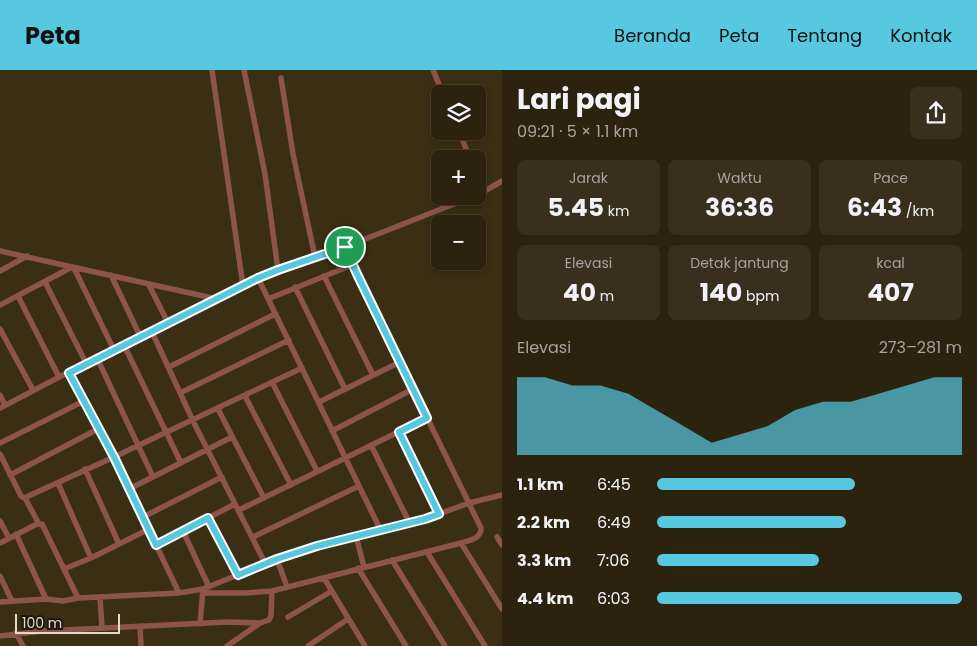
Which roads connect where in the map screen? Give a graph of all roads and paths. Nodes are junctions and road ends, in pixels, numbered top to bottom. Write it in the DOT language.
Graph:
graph roads {
  1 [pos="212,70"];
  2 [pos="244,70"];
  3 [pos="433,70"];
  4 [pos="281,78"];
  5 [pos="439,85"];
  6 [pos="502,181"];
  7 [pos="486,191"];
  8 [pos="453,205"];
  9 [pos="345,247"];
  10 [pos="0,251"];
  11 [pos="28,256"];
  12 [pos="315,257"];
  13 [pos="352,265"];
  14 [pos="73,268"];
  15 [pos="278,270"];
  16 [pos="0,271"];
  17 [pos="111,275"];
  18 [pos="324,276"];
  19 [pos="258,278"];
  20 [pos="45,282"];
  21 [pos="149,285"];
  22 [pos="243,286"];
  23 [pos="294,287"];
  24 [pos="18,296"];
  25 [pos="217,299"];
  26 [pos="268,299"];
  27 [pos="0,305"];
  28 [pos="275,314"];
  29 [pos="168,323"];
  30 [pos="0,329"];
  31 [pos="152,332"];
  32 [pos="140,336"];
  33 [pos="289,340"];
  34 [pos="124,345"];
  35 [pos="114,350"];
  36 [pos="96,358"];
  37 [pos="400,362"];
  38 [pos="86,363"];
  39 [pos="169,368"];
  40 [pos="302,368"];
  41 [pos="69,373"];
  42 [pos="373,375"];
  43 [pos="59,377"];
  44 [pos="272,382"];
  45 [pos="345,389"];
  46 [pos="413,389"];
  47 [pos="33,390"];
  48 [pos="180,393"];
  49 [pos="0,395"];
  50 [pos="245,396"];
  51 [pos="84,401"];
  52 [pos="319,402"];
  53 [pos="3,407"];
  54 [pos="218,409"];
  55 [pos="427,418"];
  56 [pos="193,420"];
  57 [pos="98,429"];
  58 [pos="332,431"];
  59 [pos="399,432"];
  60 [pos="166,433"];
  61 [pos="232,437"];
  62 [pos="0,443"];
  63 [pos="371,445"];
  64 [pos="137,446"];
  65 [pos="208,449"];
  66 [pos="0,454"];
  67 [pos="114,457"];
  68 [pos="346,458"];
  69 [pos="181,463"];
  70 [pos="85,470"];
  71 [pos="318,471"];
  72 [pos="10,475"];
  73 [pos="153,477"];
  74 [pos="222,477"];
  75 [pos="58,483"];
  76 [pos="291,484"];
  77 [pos="358,486"];
  78 [pos="129,489"];
  79 [pos="502,495"];
  80 [pos="25,498"];
  81 [pos="264,498"];
  82 [pos="235,504"];
  83 [pos="469,504"];
  84 [pos="239,510"];
  85 [pos="439,514"];
  86 [pos="143,517"];
  87 [pos="208,518"];
  88 [pos="0,521"];
  89 [pos="409,522"];
  90 [pos="39,524"];
  91 [pos="149,529"];
  92 [pos="380,529"];
  93 [pos="183,531"];
  94 [pos="16,534"];
  95 [pos="356,536"];
  96 [pos="497,537"];
  97 [pos="9,538"];
  98 [pos="253,538"];
  99 [pos="0,543"];
  100 [pos="461,543"];
  101 [pos="119,544"];
  102 [pos="156,545"];
  103 [pos="502,545"];
  104 [pos="427,552"];
  105 [pos="91,558"];
  106 [pos="277,559"];
  107 [pos="392,560"];
  108 [pos="265,563"];
  109 [pos="361,568"];
  110 [pos="64,569"];
  111 [pos="238,575"];
  112 [pos="0,576"];
  113 [pos="324,578"];
  114 [pos="287,587"];
  115 [pos="205,590"];
  116 [pos="272,591"];
  117 [pos="332,591"];
  118 [pos="179,593"];
  119 [pos="100,597"];
  120 [pos="78,598"];
  121 [pos="46,599"];
  122 [pos="12,601"];
  123 [pos="0,602"];
  124 [pos="502,609"];
  125 [pos="288,617"];
  126 [pos="348,618"];
  127 [pos="260,622"];
  128 [pos="200,624"];
  129 [pos="140,626"];
  130 [pos="102,628"];
  131 [pos="16,633"];
  132 [pos="0,636"];
  133 [pos="23,646"];
  134 [pos="141,646"];
  135 [pos="227,646"];
  136 [pos="308,646"];
  137 [pos="365,646"];
  138 [pos="406,646"];
  139 [pos="445,646"];
  140 [pos="485,646"];
  1 -- 22 [label="street"];
  2 -- 15 [label="street"];
  3 -- 5 [label="street"];
  4 -- 12 [label="street"];
  6 -- 7 [label="street"];
  8 -- 9 [label="street"];
  9 -- 12 [label="street"];
  9 -- 13 [label="street"];
  10 -- 11 [label="street"];
  11 -- 14 [label="street"];
  11 -- 16 [label="street"];
  12 -- 15 [label="street"];
  13 -- 18 [label="street"];
  13 -- 37 [label="street"];
  14 -- 17 [label="street"];
  14 -- 20 [label="street"];
  14 -- 35 [label="street"];
  15 -- 19 [label="street"];
  17 -- 21 [label="street"];
  17 -- 32 [label="street"];
  18 -- 23 [label="street"];
  18 -- 42 [label="street"];
  19 -- 22 [label="street"];
  19 -- 26 [label="street"];
  20 -- 24 [label="street"];
  20 -- 38 [label="street"];
  21 -- 25 [label="street"];
  21 -- 29 [label="street"];
  22 -- 25 [label="street"];
  23 -- 26 [label="street"];
  23 -- 45 [label="street"];
  24 -- 27 [label="street"];
  24 -- 43 [label="street"];
  25 -- 29 [label="street"];
  26 -- 28 [label="street"];
  28 -- 33 [label="street"];
  28 -- 39 [label="street"];
  29 -- 31 [label="street"];
  30 -- 47 [label="street"];
  31 -- 32 [label="street"];
  31 -- 39 [label="street"];
  32 -- 34 [label="street"];
  33 -- 40 [label="street"];
  33 -- 48 [label="street"];
  34 -- 35 [label="street"];
  34 -- 60 [label="street"];
  35 -- 36 [label="street"];
  36 -- 38 [label="street"];
  36 -- 64 [label="street"];
  37 -- 42 [label="street"];
  37 -- 46 [label="street"];
  38 -- 41 [label="street"];
  39 -- 48 [label="street"];
  40 -- 44 [label="street"];
  40 -- 52 [label="street"];
  41 -- 43 [label="street"];
  41 -- 51 [label="street"];
  42 -- 45 [label="street"];
  43 -- 47 [label="street"];
  44 -- 50 [label="street"];
  44 -- 71 [label="street"];
  45 -- 52 [label="street"];
  46 -- 55 [label="street"];
  46 -- 58 [label="street"];
  47 -- 53 [label="street"];
  48 -- 56 [label="street"];
  49 -- 53 [label="street"];
  50 -- 54 [label="street"];
  50 -- 76 [label="street"];
  51 -- 57 [label="street"];
  51 -- 62 [label="street"];
  52 -- 58 [label="street"];
  54 -- 56 [label="street"];
  54 -- 61 [label="street"];
  55 -- 59 [label="street"];
  55 -- 83 [label="street"];
  56 -- 60 [label="street"];
  56 -- 65 [label="street"];
  57 -- 67 [label="street"];
  57 -- 72 [label="street"];
  58 -- 68 [label="street"];
  59 -- 63 [label="street"];
  59 -- 85 [label="street"];
  60 -- 64 [label="street"];
  60 -- 69 [label="street"];
  61 -- 65 [label="street"];
  61 -- 81 [label="street"];
  63 -- 68 [label="street"];
  63 -- 89 [label="street"];
  64 -- 67 [label="street"];
  64 -- 73 [label="street"];
  65 -- 69 [label="street"];
  65 -- 74 [label="street"];
  66 -- 72 [label="street"];
  67 -- 70 [label="street"];
  67 -- 78 [label="street"];
  68 -- 71 [label="street"];
  68 -- 77 [label="street"];
  69 -- 73 [label="street"];
  70 -- 75 [label="street"];
  70 -- 101 [label="street"];
  71 -- 76 [label="street"];
  72 -- 80 [label="street"];
  73 -- 78 [label="street"];
  74 -- 82 [label="street"];
  74 -- 86 [label="street"];
  75 -- 80 [label="street"];
  75 -- 105 [label="street"];
  76 -- 81 [label="street"];
  77 -- 92 [label="street"];
  77 -- 98 [label="street"];
  78 -- 86 [label="street"];
  79 -- 83 [label="street"];
  80 -- 90 [label="street"];
  81 -- 84 [label="street"];
  82 -- 84 [label="street"];
  82 -- 87 [label="street"];
  83 -- 85 [label="street"];
  83 -- 100 [label="street"];
  84 -- 98 [label="street"];
  85 -- 89 [label="street"];
  86 -- 91 [label="street"];
  87 -- 93 [label="street"];
  87 -- 111 [label="street"];
  88 -- 97 [label="street"];
  89 -- 92 [label="street"];
  90 -- 94 [label="street"];
  90 -- 110 [label="street"];
  91 -- 101 [label="street"];
  91 -- 102 [label="street"];
  92 -- 95 [label="street"];
  93 -- 102 [label="street"];
  93 -- 115 [label="street"];
  94 -- 97 [label="street"];
  94 -- 121 [label="street"];
  95 -- 106 [label="street"];
  95 -- 109 [label="street"];
  96 -- 103 [label="street"];
  97 -- 99 [label="street"];
  98 -- 108 [label="street"];
  100 -- 104 [label="street"];
  100 -- 124 [label="street"];
  101 -- 105 [label="street"];
  102 -- 118 [label="street"];
  104 -- 107 [label="street"];
  104 -- 140 [label="street"];
  105 -- 110 [label="street"];
  106 -- 108 [label="street"];
  106 -- 114 [label="street"];
  107 -- 109 [label="street"];
  107 -- 139 [label="street"];
  108 -- 111 [label="street"];
  109 -- 113 [label="street"];
  109 -- 138 [label="street"];
  110 -- 120 [label="street"];
  111 -- 115 [label="street"];
  112 -- 122 [label="street"];
  113 -- 114 [label="street"];
  113 -- 117 [label="street"];
  114 -- 116 [label="street"];
  115 -- 116 [label="street"];
  115 -- 118 [label="street"];
  115 -- 128 [label="street"];
  116 -- 127 [label="street"];
  117 -- 125 [label="street"];
  117 -- 126 [label="street"];
  118 -- 119 [label="street"];
  119 -- 120 [label="street"];
  119 -- 130 [label="street"];
  120 -- 121 [label="street"];
  121 -- 122 [label="street"];
  122 -- 123 [label="street"];
  126 -- 136 [label="street"];
  126 -- 137 [label="street"];
  127 -- 128 [label="street"];
  127 -- 135 [label="street"];
  128 -- 129 [label="street"];
  129 -- 130 [label="street"];
  129 -- 134 [label="street"];
  130 -- 131 [label="street"];
  131 -- 132 [label="street"];
  131 -- 133 [label="street"];
}
